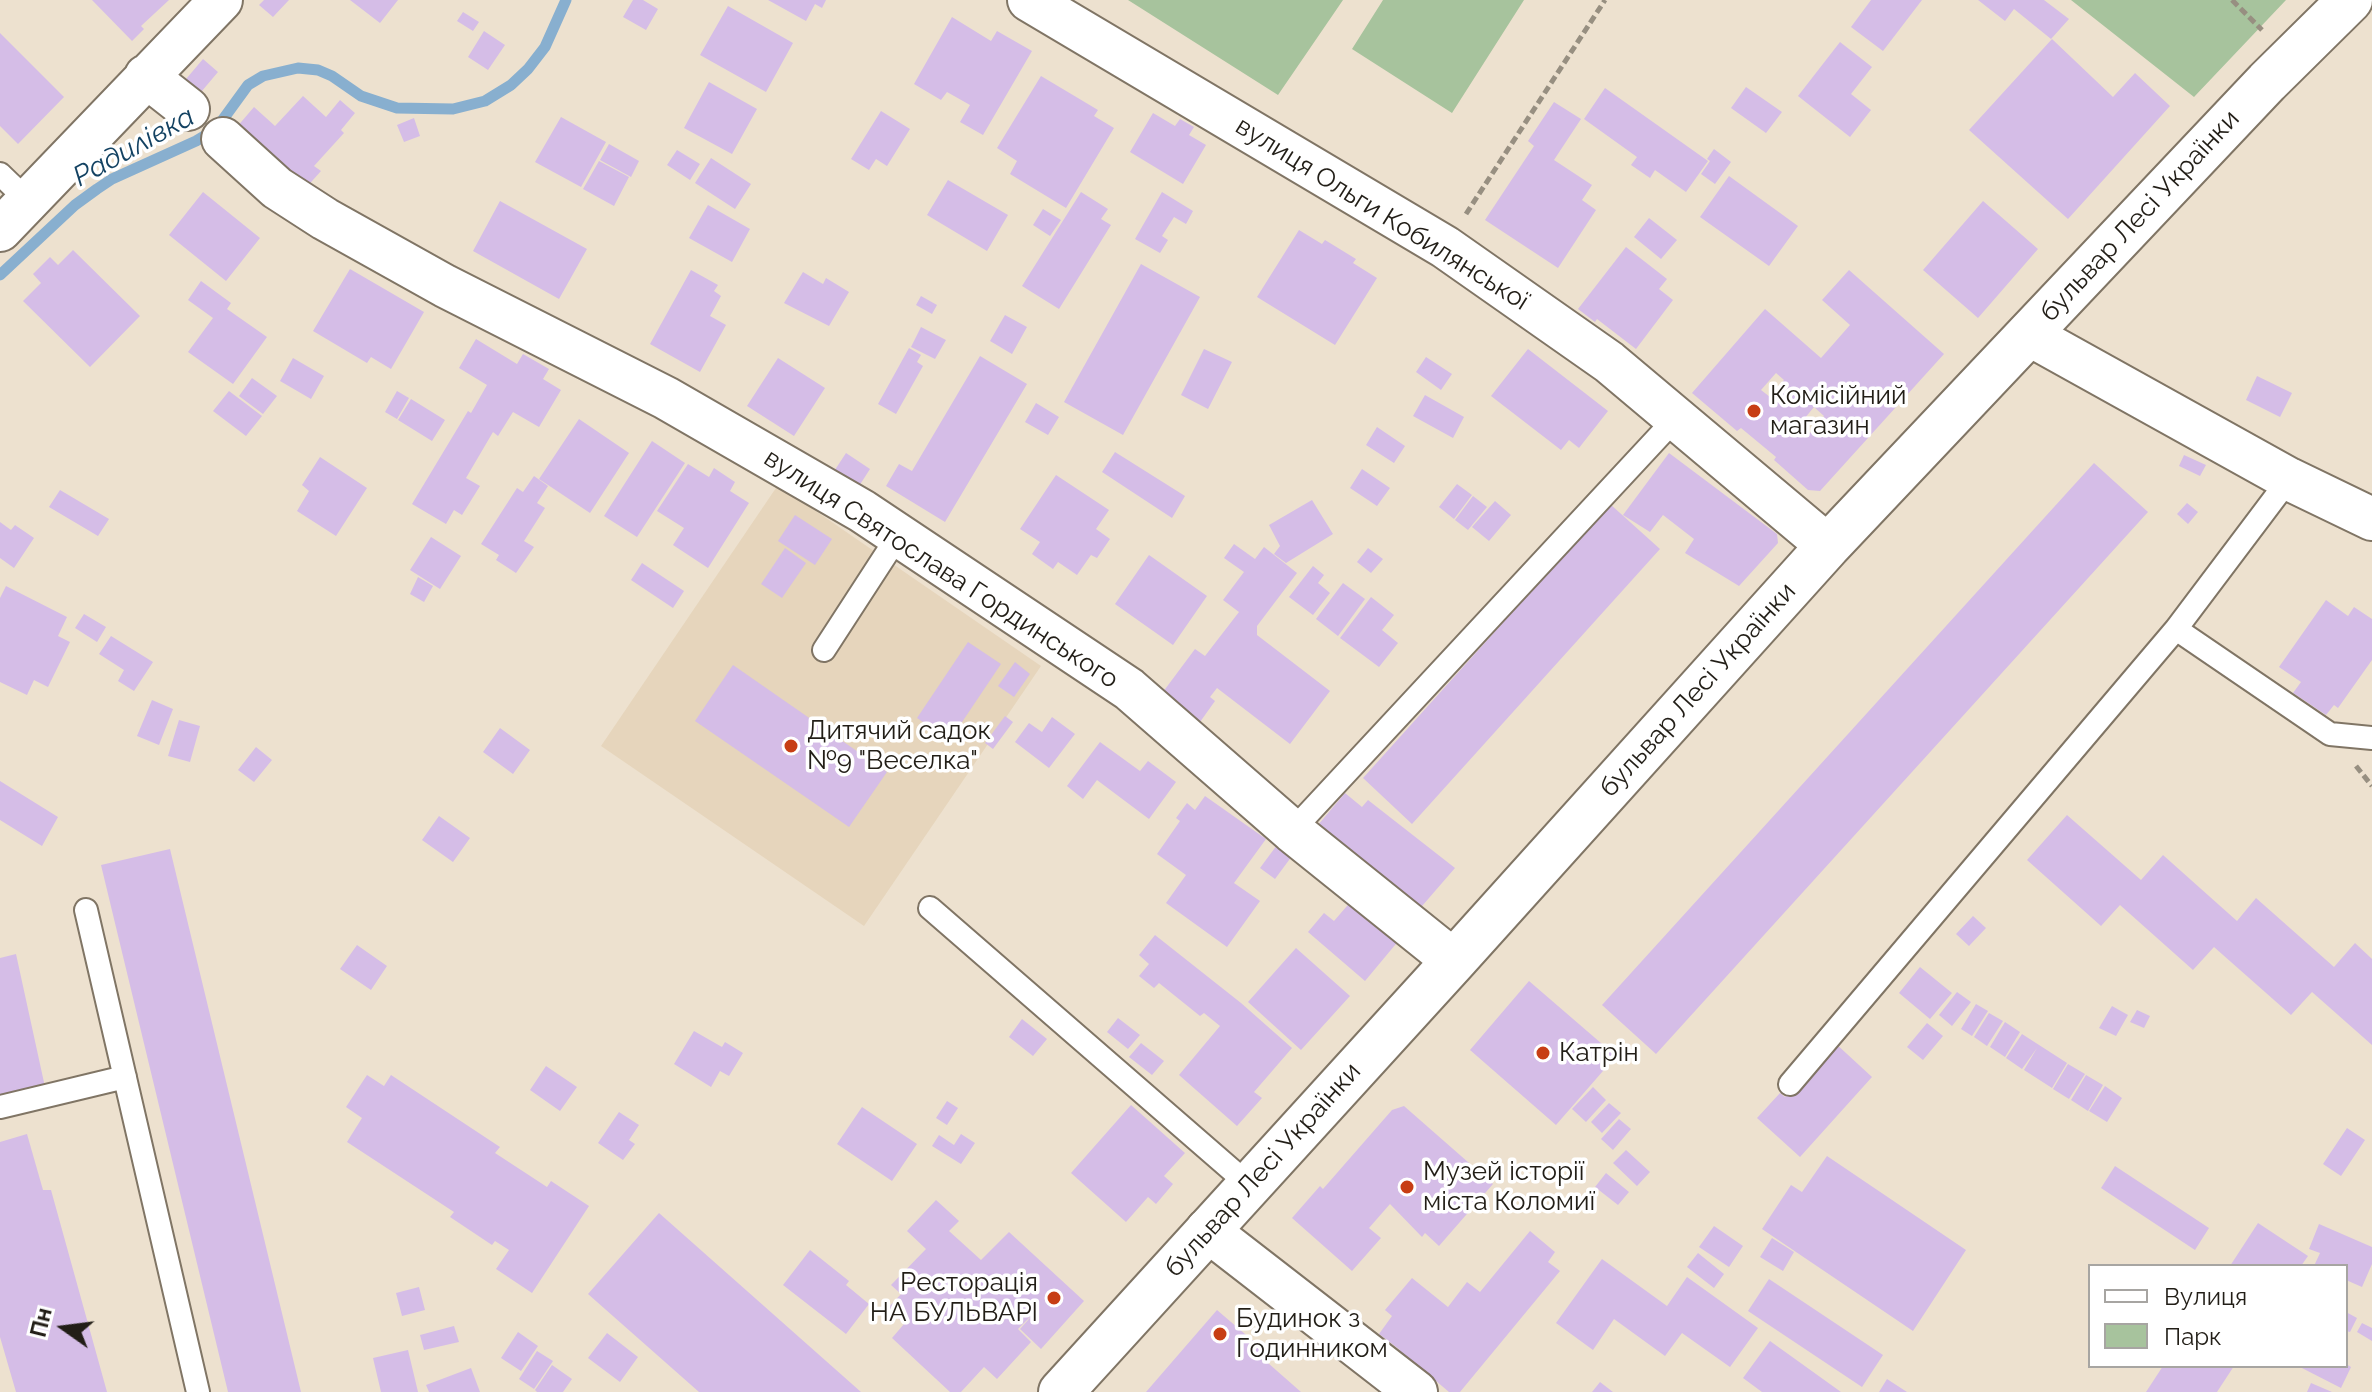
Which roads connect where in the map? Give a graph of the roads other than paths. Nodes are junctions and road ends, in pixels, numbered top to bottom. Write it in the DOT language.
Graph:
graph roads {
  1 [pos="221,0"];
  2 [pos="1029,0"];
  3 [pos="2350,0"];
  4 [pos="146,76"];
  5 [pos="188,109"];
  6 [pos="223,139"];
  7 [pos="9,202"];
  8 [pos="2028,334"];
  9 [pos="1676,418"];
  10 [pos="2289,479"];
  11 [pos="2372,519"];
  12 [pos="898,536"];
  13 [pos="1828,546"];
  14 [pos="2176,629"];
  15 [pos="824,650"];
  16 [pos="2372,738"];
  17 [pos="1292,831"];
  18 [pos="930,908"];
  19 [pos="86,910"];
  20 [pos="1454,961"];
  21 [pos="125,1077"];
  22 [pos="1790,1084"];
  23 [pos="0,1107"];
  24 [pos="1249,1185"];
  25 [pos="1207,1230"];
  26 [pos="198,1392"];
  27 [pos="1061,1392"];
  28 [pos="1416,1392"];
  1 -- 4 [label="street"];
  2 -- 9 [label="street, вулиця Ольги Кобилянської"];
  3 -- 8 [label="street, бульвар Лесі Українки"];
  4 -- 5 [label="street"];
  4 -- 7 [label="street"];
  6 -- 12 [label="street, вулиця Святослава Гординського"];
  8 -- 10 [label="street"];
  8 -- 13 [label="street, бульвар Лесі Українки"];
  9 -- 13 [label="street, вулиця Ольги Кобилянської"];
  9 -- 17 [label="lane"];
  10 -- 11 [label="street"];
  10 -- 14 [label="lane"];
  12 -- 15 [label="lane"];
  12 -- 17 [label="street, вулиця Святослава Гординського"];
  13 -- 20 [label="street, бульвар Лесі Українки"];
  14 -- 16 [label="lane"];
  14 -- 22 [label="lane"];
  17 -- 20 [label="street, вулиця Святослава Гординського"];
  18 -- 24 [label="lane"];
  19 -- 21 [label="lane"];
  20 -- 24 [label="street, бульвар Лесі Українки"];
  21 -- 23 [label="lane"];
  21 -- 26 [label="lane"];
  24 -- 25 [label="street, бульвар Лесі Українки"];
  25 -- 27 [label="street, бульвар Лесі Українки"];
  25 -- 28 [label="street"];
}
